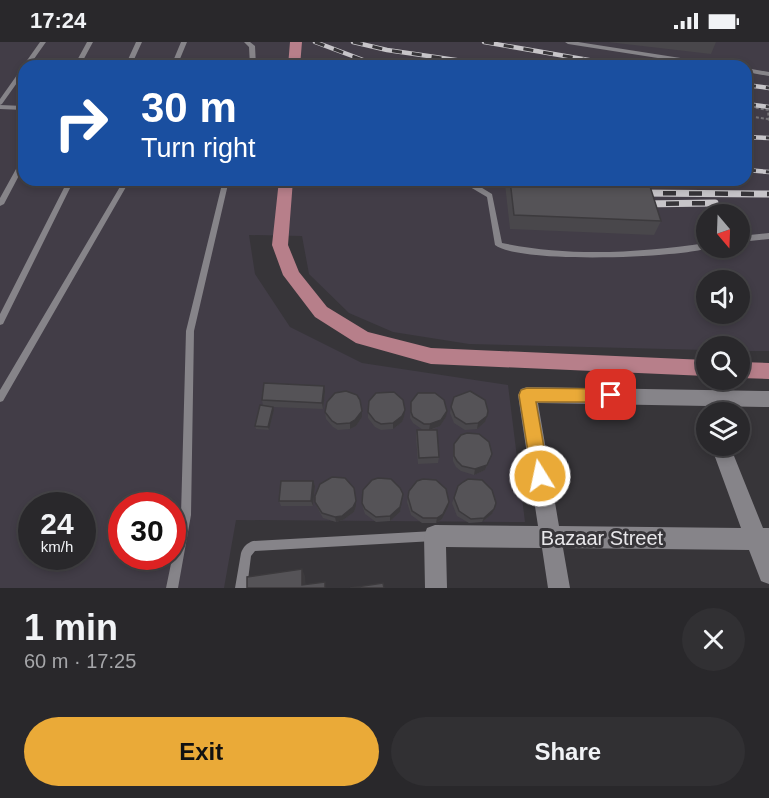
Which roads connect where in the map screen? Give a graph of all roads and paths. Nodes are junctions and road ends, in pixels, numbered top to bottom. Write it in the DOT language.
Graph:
graph roads {
  1 [pos="43,42"];
  2 [pos="90,42"];
  3 [pos="139,42"];
  4 [pos="184,42"];
  5 [pos="247,42"];
  6 [pos="296,42"];
  7 [pos="568,42"];
  8 [pos="30,60"];
  9 [pos="80,60"];
  10 [pos="131,60"];
  11 [pos="176,60"];
  12 [pos="253,60"];
  13 [pos="294,60"];
  14 [pos="681,60"];
  15 [pos="752,71"];
  16 [pos="769,74"];
  17 [pos="18,78"];
  18 [pos="0,105"];
  19 [pos="18,107"];
  20 [pos="752,107"];
  21 [pos="768,110"];
  22 [pos="752,117"];
  23 [pos="768,121"];
  24 [pos="18,171"];
  25 [pos="68,186"];
  26 [pos="123,186"];
  27 [pos="225,186"];
  28 [pos="285,186"];
  29 [pos="474,186"];
  30 [pos="0,204"];
  31 [pos="769,236"];
  32 [pos="750,238"];
  33 [pos="696,247"];
  34 [pos="0,322"];
  35 [pos="696,368"];
  36 [pos="750,370"];
  37 [pos="769,371"];
  38 [pos="0,398"];
  39 [pos="769,399"];
  40 [pos="738,402"];
  41 [pos="696,404"];
  42 [pos="726,456"];
  43 [pos="435,536"];
  44 [pos="551,537"];
  45 [pos="763,539"];
  46 [pos="769,573"];
  47 [pos="172,588"];
  48 [pos="241,588"];
  49 [pos="436,588"];
  50 [pos="559,588"];
  1 -- 8 [label="lane"];
  2 -- 9 [label="lane"];
  3 -- 10 [label="lane"];
  4 -- 11 [label="lane"];
  5 -- 12 [label="lane"];
  6 -- 13 [label="main road"];
  7 -- 14 [label="lane"];
  15 -- 16 [label="lane"];
  17 -- 18 [label="lane"];
  18 -- 19 [label="lane"];
  20 -- 21 [label="path"];
  21 -- 23 [label="path"];
  22 -- 23 [label="path"];
  24 -- 30 [label="lane"];
  25 -- 34 [label="lane"];
  26 -- 38 [label="lane"];
  27 -- 47 [label="lane"];
  28 -- 35 [label="main road"];
  29 -- 33 [label="lane"];
  31 -- 32 [label="lane"];
  36 -- 37 [label="main road"];
  39 -- 40 [label="street"];
  41 -- 44 [label="street"];
  42 -- 45 [label="street"];
  43 -- 44 [label="street, Bazaar Street"];
  43 -- 48 [label="lane"];
  43 -- 49 [label="street"];
  44 -- 45 [label="street, Bazaar Street"];
  44 -- 50 [label="street"];
  45 -- 46 [label="street"];
}
